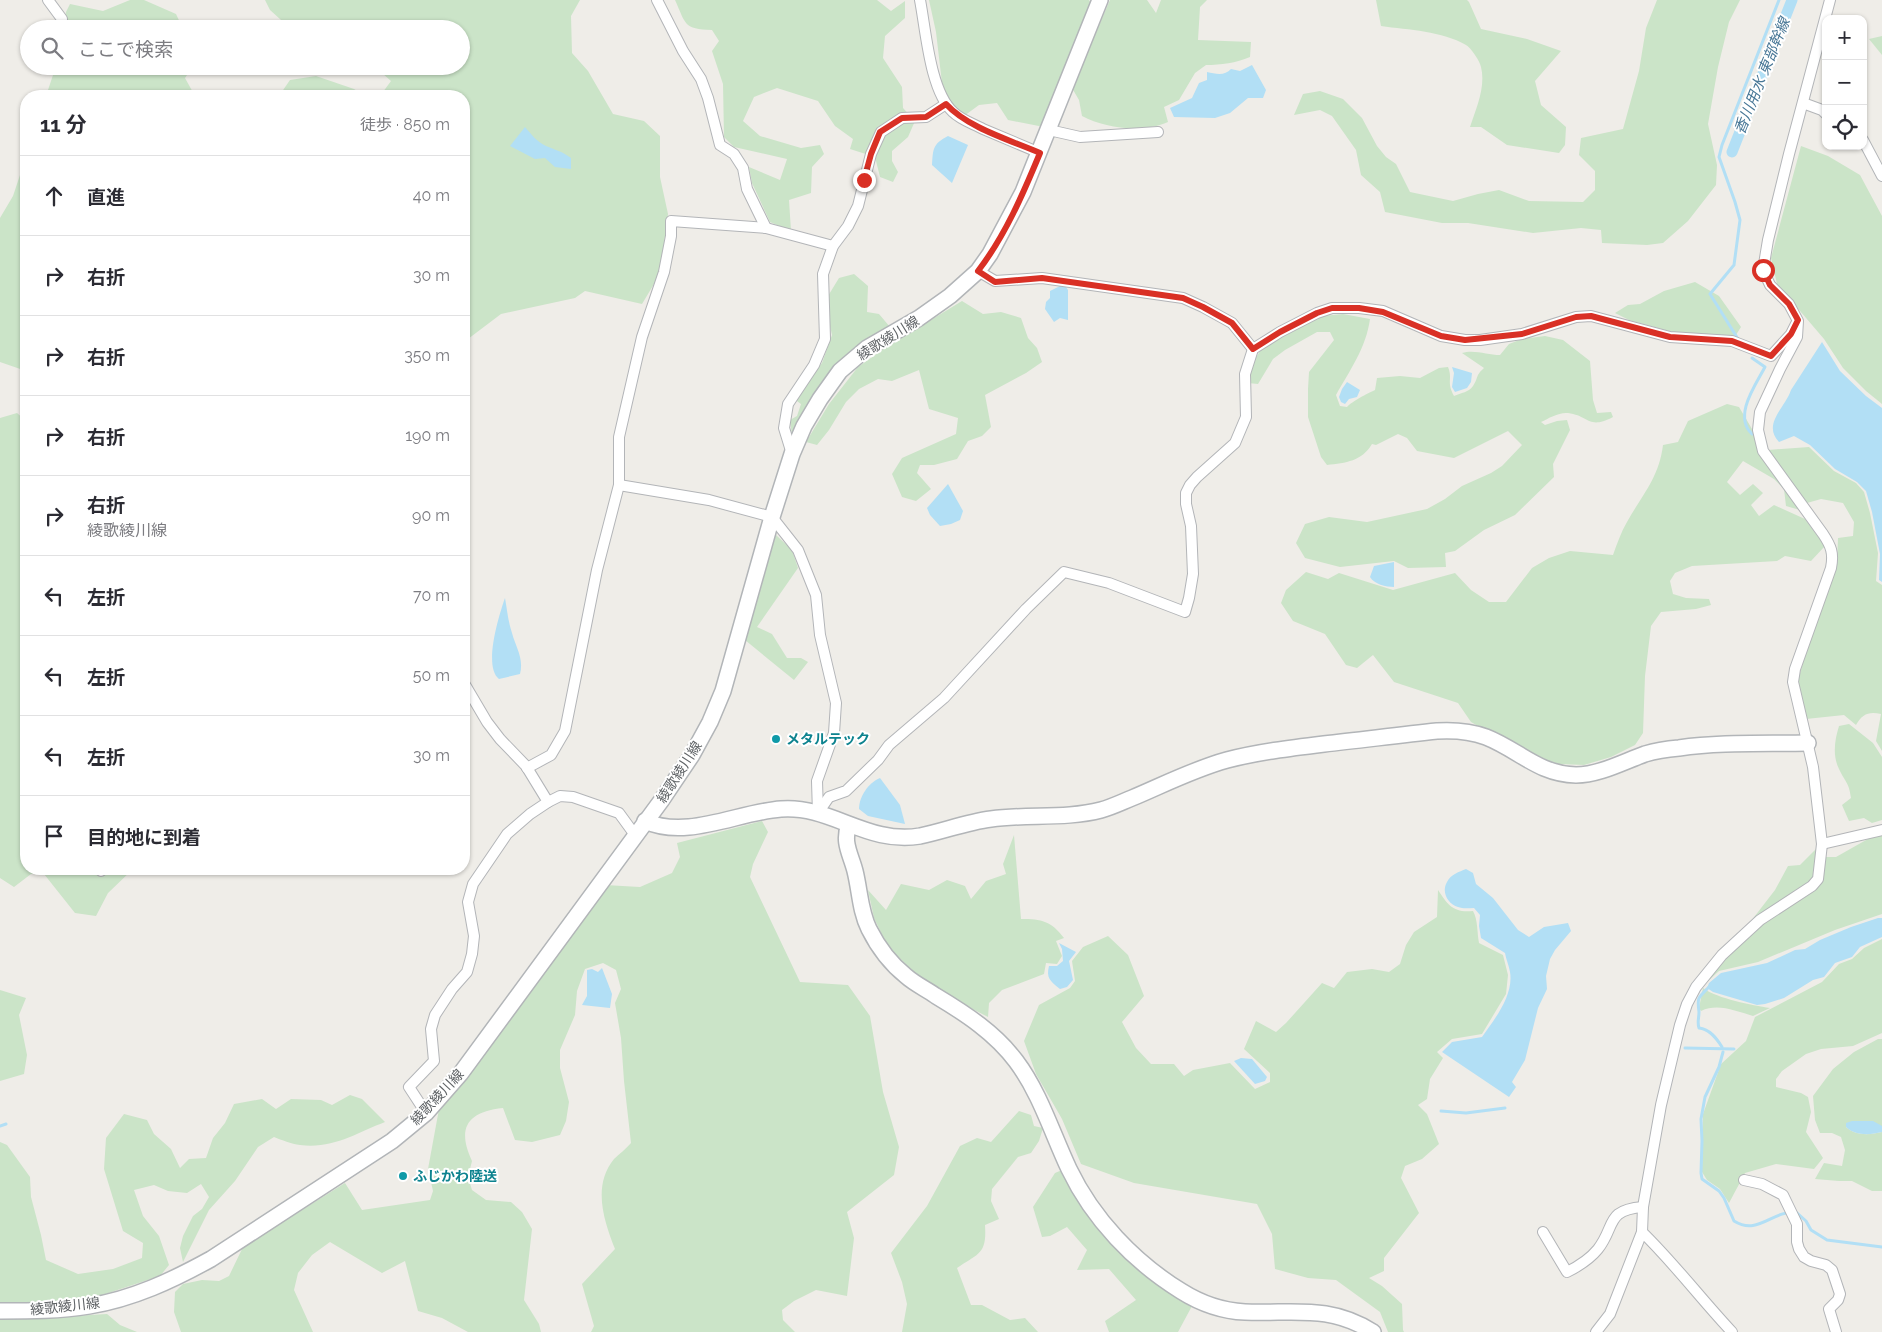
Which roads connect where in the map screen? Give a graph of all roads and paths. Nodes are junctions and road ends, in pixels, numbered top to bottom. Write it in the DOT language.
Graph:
graph roads {
  1 [pos="48,0"];
  2 [pos="657,0"];
  3 [pos="920,0"];
  4 [pos="1100,0"];
  5 [pos="1830,0"];
  6 [pos="62,19"];
  7 [pos="1803,103"];
  8 [pos="946,104"];
  9 [pos="1822,110"];
  10 [pos="1049,130"];
  11 [pos="1158,132"];
  12 [pos="1867,148"];
  13 [pos="1040,153"];
  14 [pos="1882,176"];
  15 [pos="766,228"];
  16 [pos="833,246"];
  17 [pos="978,271"];
  18 [pos="1798,320"];
  19 [pos="1253,349"];
  20 [pos="792,454"];
  21 [pos="619,485"];
  22 [pos="772,517"];
  23 [pos="470,694"];
  24 [pos="1808,744"];
  25 [pos="528,768"];
  26 [pos="548,802"];
  27 [pos="818,813"];
  28 [pos="645,821"];
  29 [pos="849,825"];
  30 [pos="1882,830"];
  31 [pos="635,835"];
  32 [pos="1822,844"];
  33 [pos="426,1113"];
  34 [pos="1744,1180"];
  35 [pos="1643,1207"];
  36 [pos="1543,1232"];
  37 [pos="1642,1232"];
  38 [pos="0,1311"];
  39 [pos="1373,1332"];
  40 [pos="1596,1332"];
  41 [pos="1732,1332"];
  42 [pos="1836,1332"];
  1 -- 6 [label="street"];
  2 -- 15 [label="street"];
  3 -- 8 [label="street"];
  4 -- 10 [label="street, 綾歌綾川線"];
  5 -- 7 [label="street"];
  7 -- 9 [label="street"];
  7 -- 18 [label="street"];
  8 -- 13 [label="street"];
  8 -- 16 [label="street"];
  10 -- 11 [label="street"];
  10 -- 13 [label="street, 綾歌綾川線"];
  12 -- 14 [label="street"];
  13 -- 17 [label="street, 綾歌綾川線"];
  15 -- 16 [label="street"];
  15 -- 21 [label="street"];
  16 -- 20 [label="street"];
  17 -- 19 [label="street"];
  17 -- 20 [label="street, 綾歌綾川線"];
  18 -- 19 [label="street"];
  18 -- 24 [label="street"];
  19 -- 27 [label="street"];
  20 -- 22 [label="street, 綾歌綾川線"];
  21 -- 22 [label="street"];
  21 -- 25 [label="street"];
  22 -- 27 [label="street"];
  22 -- 28 [label="street, 綾歌綾川線"];
  23 -- 25 [label="street"];
  24 -- 29 [label="street"];
  24 -- 32 [label="street"];
  25 -- 26 [label="street"];
  26 -- 31 [label="street"];
  26 -- 33 [label="street"];
  27 -- 28 [label="street"];
  27 -- 29 [label="street"];
  28 -- 31 [label="street, 綾歌綾川線"];
  29 -- 39 [label="street"];
  30 -- 32 [label="street"];
  31 -- 33 [label="street, 綾歌綾川線"];
  32 -- 35 [label="street"];
  33 -- 38 [label="street, 綾歌綾川線"];
  34 -- 42 [label="street"];
  35 -- 36 [label="street"];
  35 -- 37 [label="street"];
  37 -- 40 [label="street"];
  37 -- 41 [label="street"];
}
